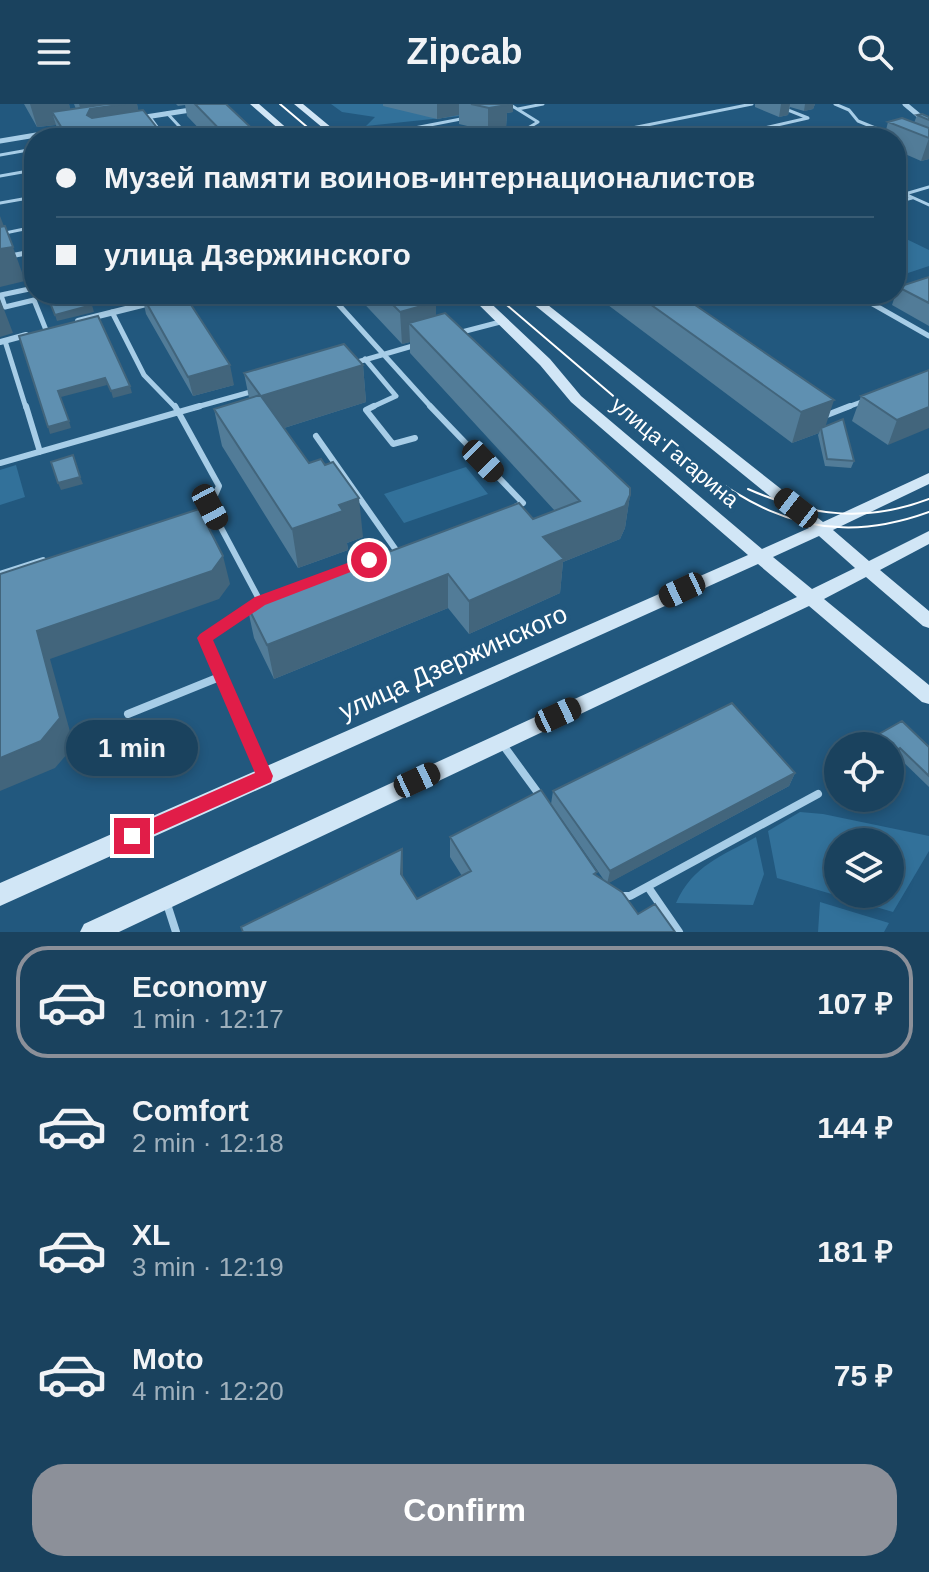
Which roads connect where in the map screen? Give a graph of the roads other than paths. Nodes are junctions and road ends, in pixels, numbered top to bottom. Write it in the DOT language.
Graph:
graph roads {
  1 [pos="254,104"];
  2 [pos="298,104"];
  3 [pos="509,104"];
  4 [pos="543,104"];
  5 [pos="752,104"];
  6 [pos="773,104"];
  7 [pos="835,104"];
  8 [pos="905,104"];
  9 [pos="735,105"];
  10 [pos="208,107"];
  11 [pos="518,109"];
  12 [pos="167,113"];
  13 [pos="149,116"];
  14 [pos="477,116"];
  15 [pos="135,119"];
  16 [pos="929,124"];
  17 [pos="159,128"];
  18 [pos="181,128"];
  19 [pos="282,128"];
  20 [pos="328,128"];
  21 [pos="419,128"];
  22 [pos="528,128"];
  23 [pos="628,128"];
  24 [pos="764,128"];
  25 [pos="876,128"];
  26 [pos="24,138"];
  27 [pos="0,141"];
  28 [pos="24,151"];
  29 [pos="0,155"];
  30 [pos="24,172"];
  31 [pos="0,176"];
  32 [pos="929,187"];
  33 [pos="906,194"];
  34 [pos="906,194"];
  35 [pos="913,197"];
  36 [pos="24,199"];
  37 [pos="906,199"];
  38 [pos="0,203"];
  39 [pos="929,205"];
  40 [pos="24,229"];
  41 [pos="0,234"];
  42 [pos="24,253"];
  43 [pos="0,258"];
  44 [pos="24,290"];
  45 [pos="24,302"];
  46 [pos="36,304"];
  47 [pos="145,304"];
  48 [pos="338,304"];
  49 [pos="485,304"];
  50 [pos="540,304"];
  51 [pos="873,304"];
  52 [pos="112,312"];
  53 [pos="504,321"];
  54 [pos="73,323"];
  55 [pos="59,326"];
  56 [pos="46,330"];
  57 [pos="447,336"];
  58 [pos="929,336"];
  59 [pos="3,341"];
  60 [pos="421,344"];
  61 [pos="381,355"];
  62 [pos="365,359"];
  63 [pos="351,364"];
  64 [pos="265,388"];
  65 [pos="871,398"];
  66 [pos="814,406"];
  67 [pos="179,412"];
  68 [pos="316,436"];
  69 [pos="415,438"];
  70 [pos="40,452"];
  71 [pos="0,463"];
  72 [pos="929,478"];
  73 [pos="210,507"];
  74 [pos="509,509"];
  75 [pos="195,511"];
  76 [pos="822,529"];
  77 [pos="929,537"];
  78 [pos="411,545"];
  79 [pos="396,550"];
  80 [pos="383,555"];
  81 [pos="761,556"];
  82 [pos="45,560"];
  83 [pos="868,570"];
  84 [pos="0,574"];
  85 [pos="274,596"];
  86 [pos="812,598"];
  87 [pos="260,601"];
  88 [pos="929,621"];
  89 [pos="222,676"];
  90 [pos="929,696"];
  91 [pos="128,714"];
  92 [pos="501,742"];
  93 [pos="265,776"];
  94 [pos="818,794"];
  95 [pos="549,810"];
  96 [pos="648,887"];
  97 [pos="0,895"];
  98 [pos="612,896"];
  99 [pos="165,897"];
  100 [pos="92,932"];
  101 [pos="176,932"];
  102 [pos="679,932"];
  1 -- 19 [label="main road"];
  2 -- 20 [label="main road"];
  3 -- 11 [label="lane"];
  4 -- 11 [label="lane"];
  5 -- 9 [label="lane"];
  6 -- 24 [label="lane"];
  7 -- 25 [label="lane"];
  8 -- 16 [label="street"];
  9 -- 23 [label="lane"];
  10 -- 12 [label="street"];
  11 -- 22 [label="lane"];
  12 -- 13 [label="street"];
  12 -- 18 [label="lane"];
  13 -- 15 [label="street"];
  13 -- 17 [label="lane"];
  14 -- 21 [label="lane"];
  26 -- 27 [label="street"];
  28 -- 29 [label="lane"];
  30 -- 31 [label="lane"];
  32 -- 34 [label="lane"];
  33 -- 35 [label="lane"];
  35 -- 37 [label="lane"];
  35 -- 39 [label="lane"];
  36 -- 38 [label="lane"];
  40 -- 41 [label="lane"];
  42 -- 43 [label="lane"];
  44 -- 45 [label="lane"];
  46 -- 56 [label="lane"];
  47 -- 52 [label="street"];
  48 -- 61 [label="lane"];
  49 -- 53 [label="main road, улица Гагарина"];
  50 -- 76 [label="main road, улица Гагарина"];
  51 -- 58 [label="lane"];
  52 -- 54 [label="street"];
  52 -- 67 [label="lane"];
  53 -- 57 [label="lane"];
  53 -- 81 [label="main road, улица Гагарина"];
  55 -- 56 [label="street"];
  56 -- 59 [label="street"];
  59 -- 70 [label="lane"];
  60 -- 61 [label="lane"];
  61 -- 62 [label="lane"];
  61 -- 74 [label="lane"];
  62 -- 63 [label="lane"];
  62 -- 69 [label="lane"];
  64 -- 67 [label="lane"];
  65 -- 66 [label="lane"];
  67 -- 70 [label="lane"];
  67 -- 73 [label="lane"];
  68 -- 79 [label="lane"];
  70 -- 71 [label="lane"];
  72 -- 76 [label="main road, улица Дзержинского"];
  73 -- 75 [label="lane"];
  73 -- 87 [label="lane"];
  76 -- 81 [label="main road, улица Дзержинского"];
  76 -- 83 [label="main road, улица Гагарина"];
  77 -- 83 [label="main road"];
  78 -- 79 [label="lane"];
  79 -- 80 [label="lane"];
  81 -- 86 [label="main road, улица Гагарина"];
  81 -- 93 [label="main road, улица Дзержинского"];
  82 -- 84 [label="lane"];
  83 -- 86 [label="main road"];
  83 -- 88 [label="main road, улица Гагарина"];
  85 -- 87 [label="lane"];
  86 -- 90 [label="main road, улица Гагарина"];
  86 -- 92 [label="main road"];
  87 -- 89 [label="lane"];
  89 -- 91 [label="lane"];
  89 -- 93 [label="lane"];
  92 -- 95 [label="lane"];
  92 -- 99 [label="main road"];
  93 -- 97 [label="main road, улица Дзержинского"];
  94 -- 96 [label="lane"];
  96 -- 98 [label="lane"];
  96 -- 102 [label="lane"];
  99 -- 100 [label="main road"];
  99 -- 101 [label="lane"];
}
